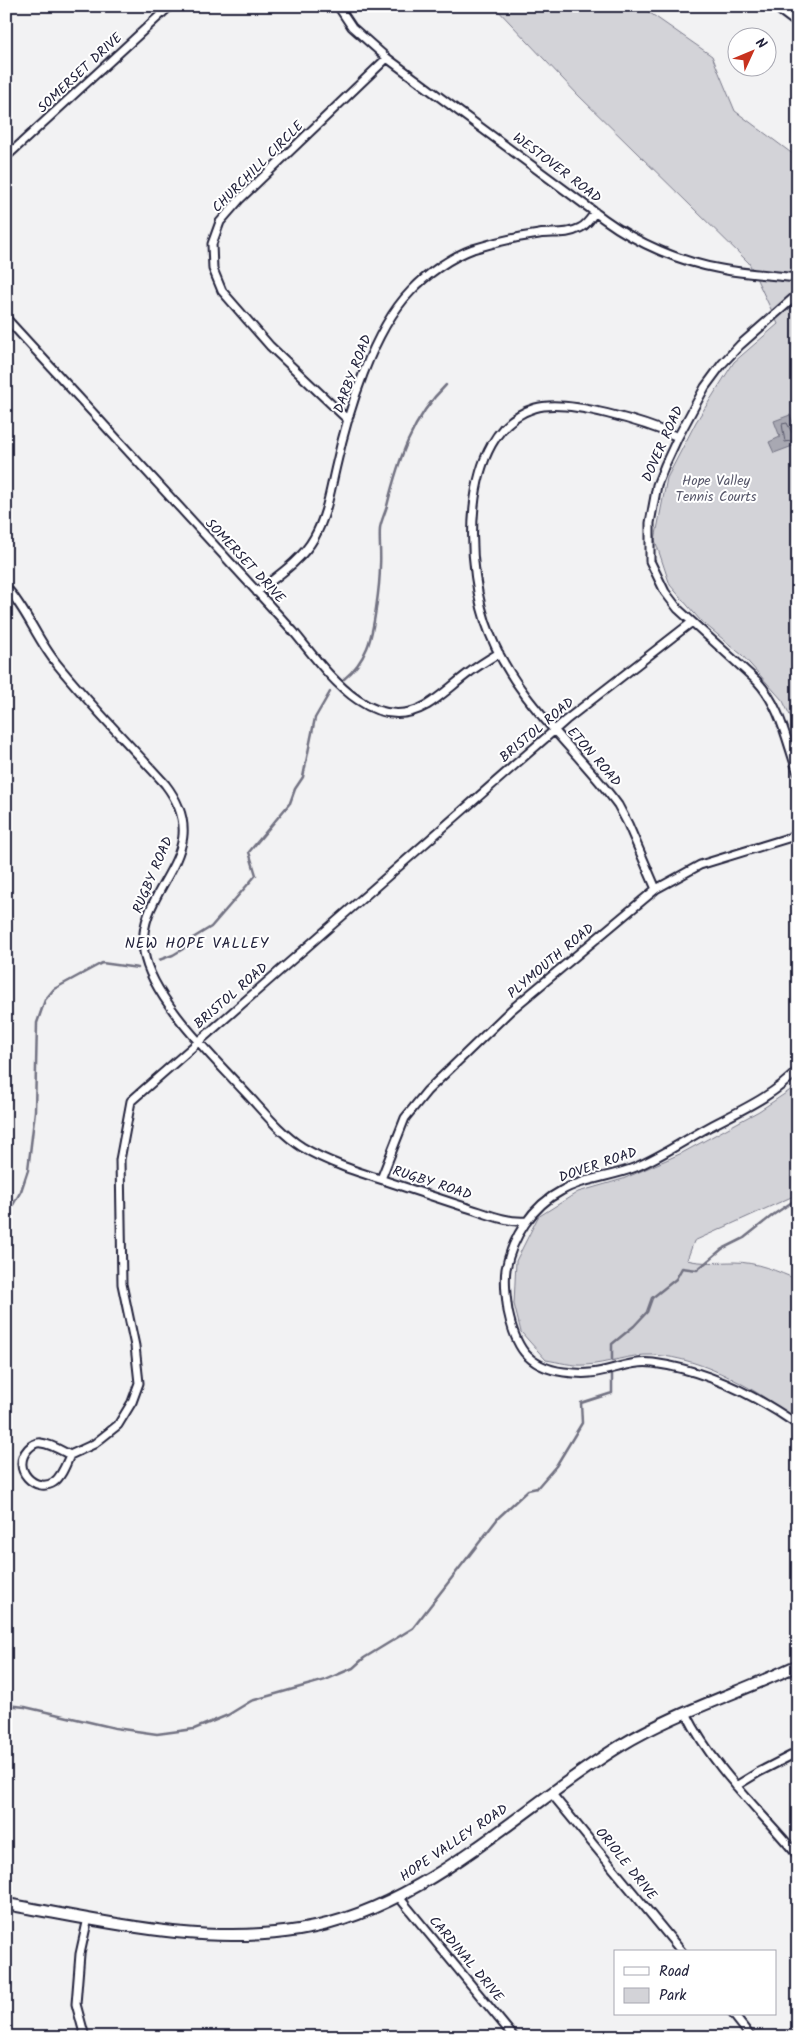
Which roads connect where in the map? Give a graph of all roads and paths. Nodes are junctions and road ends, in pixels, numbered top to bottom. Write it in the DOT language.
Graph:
graph roads {
  1 [pos="170,6"];
  2 [pos="338,6"];
  3 [pos="774,6"];
  4 [pos="798,24"];
  5 [pos="387,58"];
  6 [pos="6,156"];
  7 [pos="595,212"];
  8 [pos="798,278"];
  9 [pos="798,294"];
  10 [pos="6,318"];
  11 [pos="348,420"];
  12 [pos="678,437"];
  13 [pos="6,587"];
  14 [pos="257,592"];
  15 [pos="692,622"];
  16 [pos="499,653"];
  17 [pos="555,730"];
  18 [pos="798,773"];
  19 [pos="798,835"];
  20 [pos="656,889"];
  21 [pos="199,1041"];
  22 [pos="798,1070"];
  23 [pos="381,1179"];
  24 [pos="527,1221"];
  25 [pos="798,1425"];
  26 [pos="70,1455"];
  27 [pos="798,1665"];
  28 [pos="686,1712"];
  29 [pos="798,1752"];
  30 [pos="736,1786"];
  31 [pos="551,1793"];
  32 [pos="798,1856"];
  33 [pos="398,1896"];
  34 [pos="6,1904"];
  35 [pos="88,1918"];
  36 [pos="680,1950"];
  37 [pos="735,2016"];
  38 [pos="85,2037"];
  39 [pos="513,2037"];
  40 [pos="752,2037"];
  1 -- 6 [label="street, SOMERSET DRIVE"];
  2 -- 5 [label="street, WESTOVER ROAD"];
  3 -- 4 [label="street"];
  5 -- 7 [label="street, WESTOVER ROAD"];
  5 -- 11 [label="street, CHURCHILL CIRCLE"];
  7 -- 8 [label="street, WESTOVER ROAD"];
  7 -- 11 [label="street, DARBY ROAD"];
  9 -- 12 [label="street, DOVER ROAD"];
  10 -- 14 [label="street, SOMERSET DRIVE"];
  11 -- 14 [label="street, DARBY ROAD"];
  12 -- 15 [label="street, DOVER ROAD"];
  12 -- 16 [label="street, ETON ROAD"];
  13 -- 21 [label="street, RUGBY ROAD"];
  14 -- 16 [label="street, SOMERSET DRIVE"];
  15 -- 17 [label="street, BRISTOL ROAD"];
  15 -- 18 [label="street, DOVER ROAD"];
  16 -- 17 [label="street, ETON ROAD"];
  17 -- 20 [label="street, ETON ROAD"];
  17 -- 21 [label="street, BRISTOL ROAD"];
  19 -- 20 [label="street, PLYMOUTH ROAD"];
  20 -- 23 [label="street, PLYMOUTH ROAD"];
  21 -- 23 [label="street, RUGBY ROAD"];
  21 -- 26 [label="street, BRISTOL ROAD"];
  22 -- 24 [label="street, DOVER ROAD"];
  23 -- 24 [label="street, RUGBY ROAD"];
  24 -- 25 [label="street, DOVER ROAD"];
  26 -- 26 [label="street"];
  27 -- 28 [label="main road, HOPE VALLEY ROAD"];
  28 -- 30 [label="street"];
  28 -- 31 [label="main road, HOPE VALLEY ROAD"];
  29 -- 30 [label="street"];
  30 -- 32 [label="street"];
  31 -- 33 [label="main road, HOPE VALLEY ROAD"];
  31 -- 36 [label="street, ORIOLE DRIVE"];
  33 -- 35 [label="main road, HOPE VALLEY ROAD"];
  33 -- 39 [label="street, CARDINAL DRIVE"];
  34 -- 35 [label="main road, HOPE VALLEY ROAD"];
  35 -- 38 [label="street"];
  37 -- 40 [label="street"];
}
